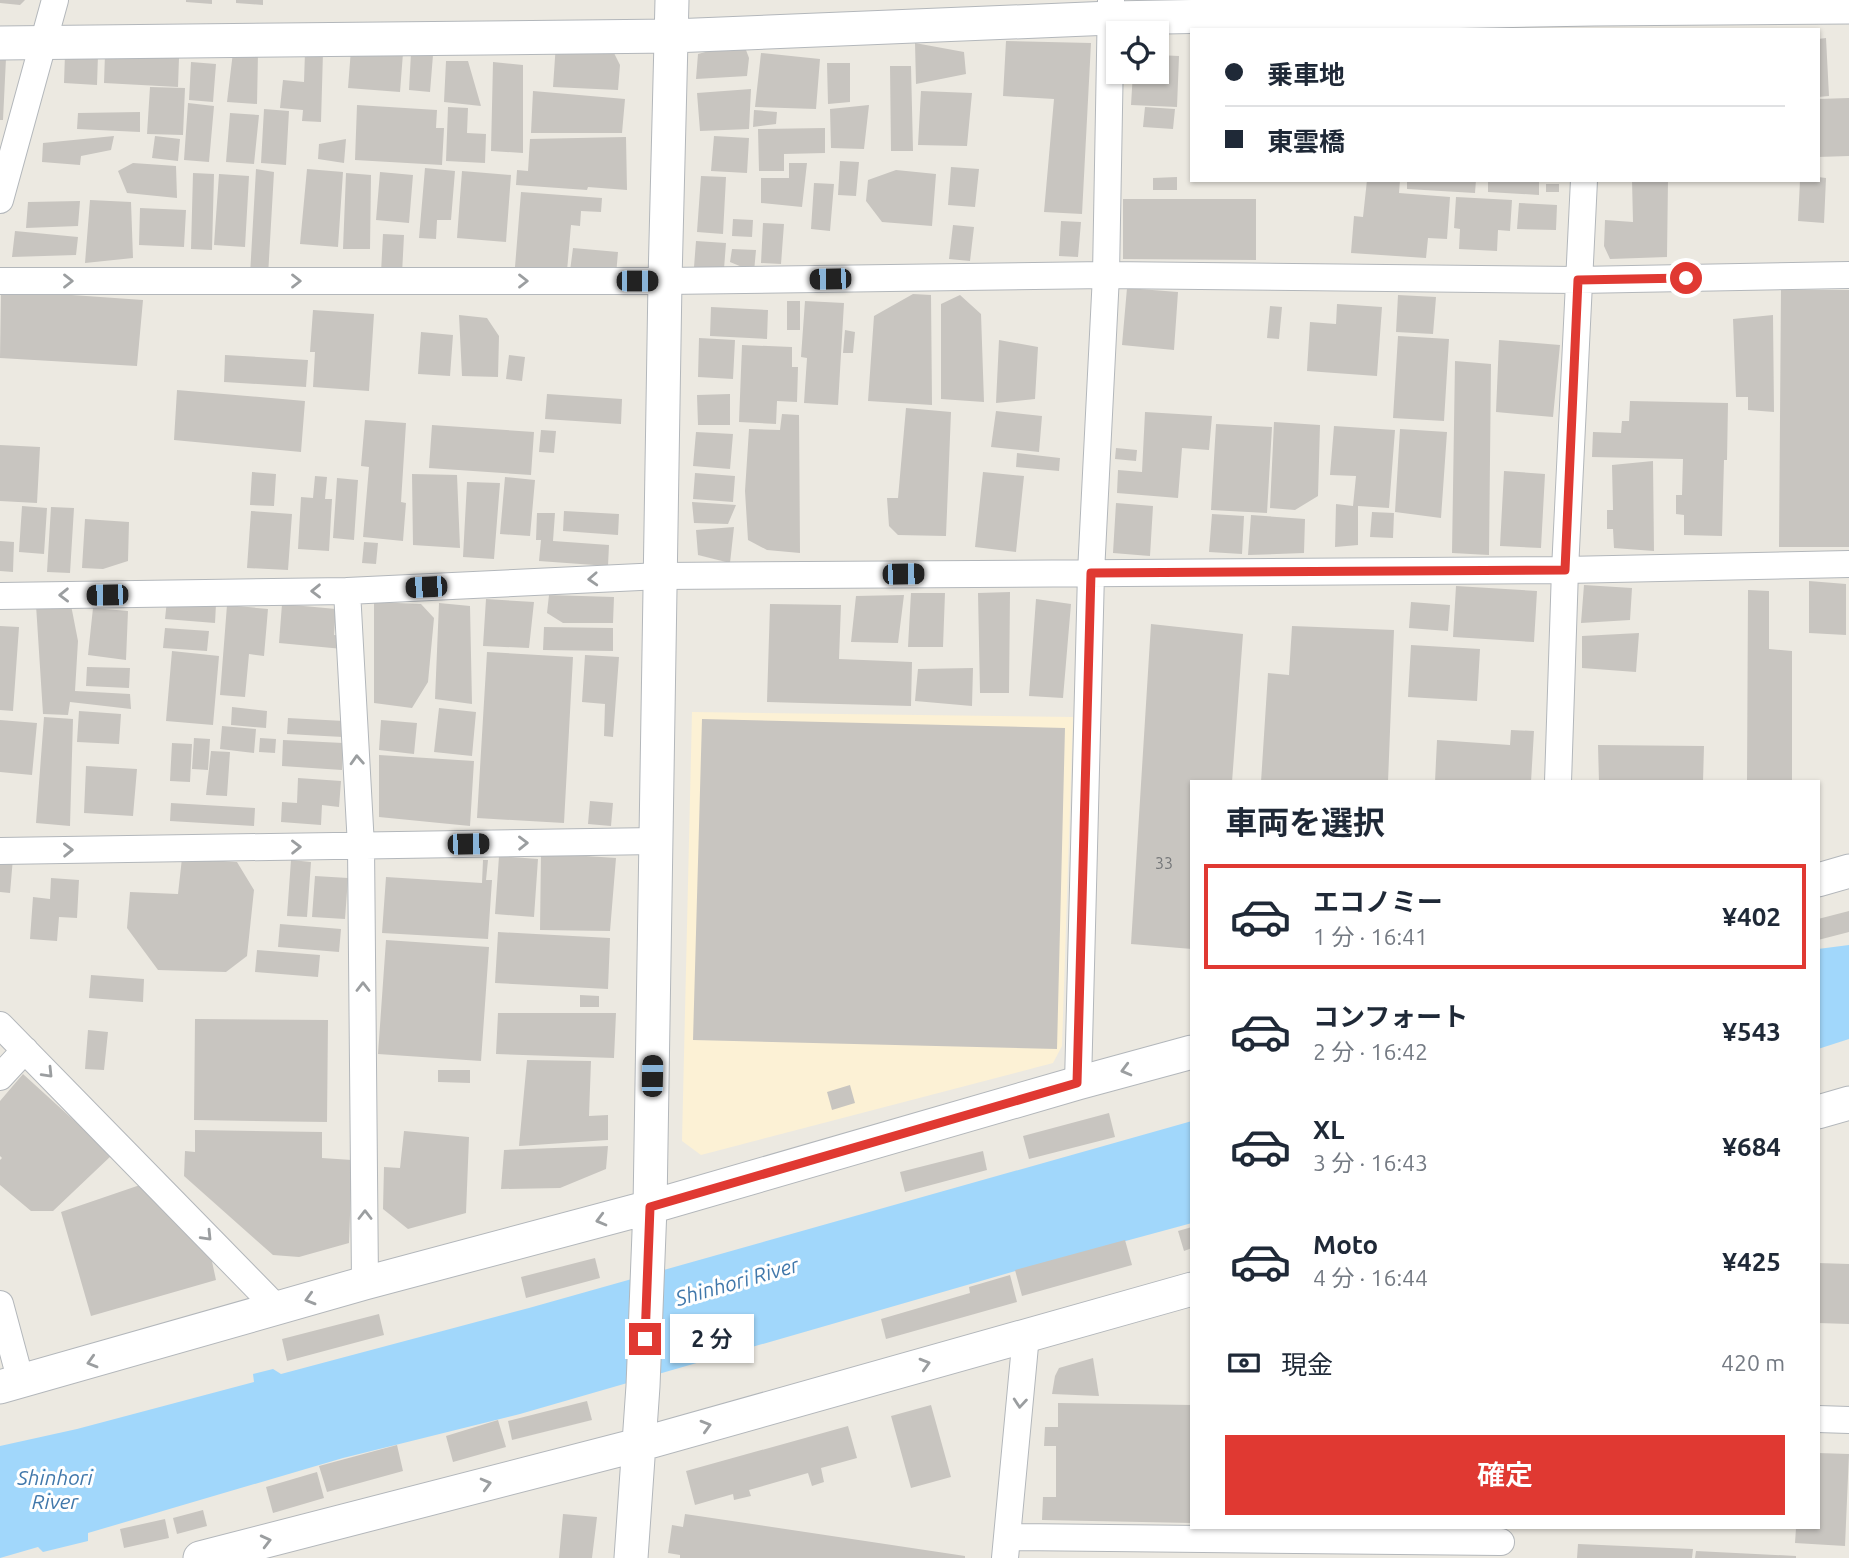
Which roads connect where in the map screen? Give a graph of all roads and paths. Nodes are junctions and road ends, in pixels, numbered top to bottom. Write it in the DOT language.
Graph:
graph roads {
  1 [pos="55,0"];
  2 [pos="672,0"];
  3 [pos="1849,7"];
  4 [pos="1111,9"];
  5 [pos="1594,13"];
  6 [pos="672,36"];
  7 [pos="0,43"];
  8 [pos="43,43"];
  9 [pos="1584,182"];
  10 [pos="0,200"];
  11 [pos="1106,275"];
  12 [pos="1849,275"];
  13 [pos="1578,280"];
  14 [pos="0,281"];
  15 [pos="664,281"];
  16 [pos="1849,564"];
  17 [pos="1565,570"];
  18 [pos="1091,573"];
  19 [pos="661,576"];
  20 [pos="347,591"];
  21 [pos="0,597"];
  22 [pos="1558,780"];
  23 [pos="656,841"];
  24 [pos="361,846"];
  25 [pos="0,851"];
  26 [pos="1849,871"];
  27 [pos="1820,879"];
  28 [pos="0,1025"];
  29 [pos="25,1050"];
  30 [pos="1190,1053"];
  31 [pos="0,1077"];
  32 [pos="1077,1083"];
  33 [pos="1849,1103"];
  34 [pos="1820,1111"];
  35 [pos="650,1207"];
  36 [pos="365,1283"];
  37 [pos="1190,1290"];
  38 [pos="0,1304"];
  39 [pos="277,1308"];
  40 [pos="1026,1335"];
  41 [pos="11,1385"];
  42 [pos="1820,1419"];
  43 [pos="1849,1420"];
  44 [pos="638,1445"];
  45 [pos="1501,1543"];
  46 [pos="1006,1547"];
  47 [pos="200,1558"];
  48 [pos="631,1558"];
  1 -- 8 [label="street"];
  2 -- 6 [label="street"];
  3 -- 5 [label="street"];
  4 -- 5 [label="street"];
  4 -- 6 [label="street"];
  4 -- 11 [label="street"];
  6 -- 8 [label="street"];
  6 -- 15 [label="street"];
  7 -- 8 [label="street"];
  8 -- 10 [label="street"];
  9 -- 13 [label="street"];
  11 -- 13 [label="street"];
  11 -- 15 [label="street"];
  11 -- 18 [label="street"];
  12 -- 13 [label="street"];
  13 -- 17 [label="street"];
  14 -- 15 [label="street, one-way"];
  15 -- 19 [label="street"];
  16 -- 17 [label="street"];
  17 -- 18 [label="street"];
  17 -- 22 [label="street"];
  18 -- 19 [label="street"];
  18 -- 32 [label="street"];
  19 -- 20 [label="street, one-way"];
  19 -- 23 [label="street"];
  20 -- 21 [label="street, one-way"];
  24 -- 20 [label="street, one-way"];
  24 -- 23 [label="street, one-way"];
  23 -- 35 [label="street"];
  25 -- 24 [label="street, one-way"];
  36 -- 24 [label="street, one-way"];
  26 -- 27 [label="street"];
  28 -- 29 [label="street"];
  29 -- 31 [label="street"];
  29 -- 39 [label="street, one-way"];
  30 -- 32 [label="street, one-way"];
  32 -- 35 [label="street"];
  33 -- 34 [label="street"];
  35 -- 36 [label="street, one-way"];
  35 -- 44 [label="street"];
  36 -- 39 [label="street, one-way"];
  37 -- 40 [label="street"];
  38 -- 41 [label="street"];
  39 -- 41 [label="street, one-way"];
  44 -- 40 [label="street, one-way"];
  40 -- 46 [label="street, one-way"];
  42 -- 43 [label="street"];
  47 -- 44 [label="street, one-way"];
  44 -- 48 [label="street"];
  45 -- 46 [label="street"];
}
